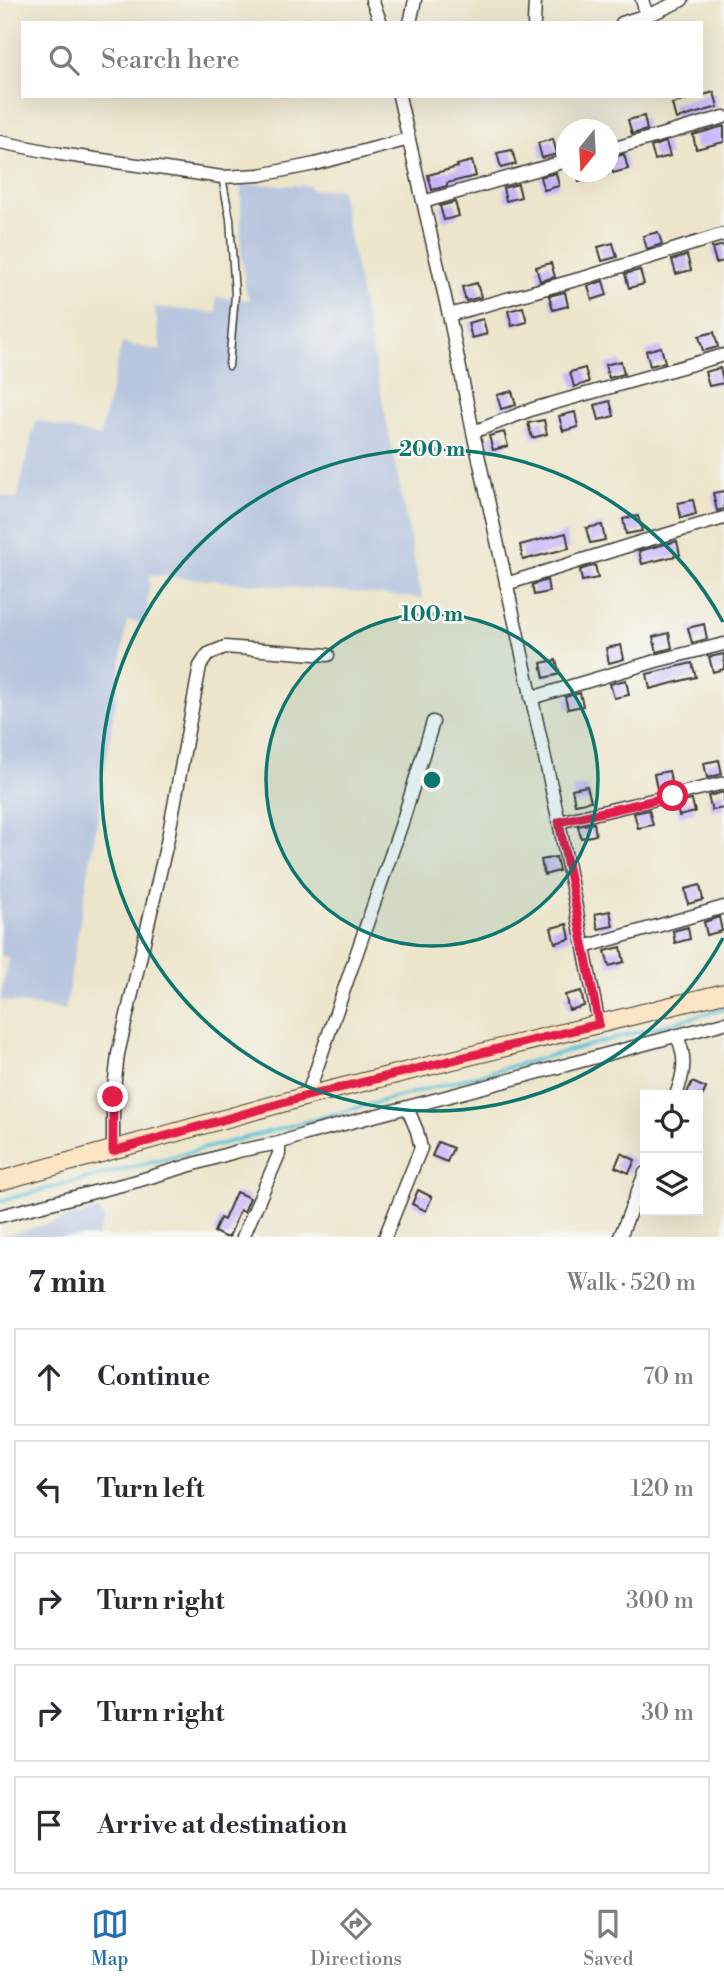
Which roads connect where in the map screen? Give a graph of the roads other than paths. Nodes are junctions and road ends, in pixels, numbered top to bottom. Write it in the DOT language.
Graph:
graph roads {
  1 [pos="372,0"];
  2 [pos="415,0"];
  3 [pos="535,0"];
  4 [pos="642,0"];
  5 [pos="681,0"];
  6 [pos="648,15"];
  7 [pos="380,21"];
  8 [pos="410,21"];
  9 [pos="534,21"];
  10 [pos="628,21"];
  11 [pos="399,98"];
  12 [pos="724,117"];
  13 [pos="408,139"];
  14 [pos="0,142"];
  15 [pos="619,147"];
  16 [pos="556,164"];
  17 [pos="222,177"];
  18 [pos="423,201"];
  19 [pos="724,234"];
  20 [pos="449,315"];
  21 [pos="724,355"];
  22 [pos="229,366"];
  23 [pos="473,432"];
  24 [pos="724,518"];
  25 [pos="506,584"];
  26 [pos="724,644"];
  27 [pos="328,655"];
  28 [pos="531,698"];
  29 [pos="433,722"];
  30 [pos="724,783"];
  31 [pos="559,822"];
  32 [pos="724,907"];
  33 [pos="584,947"];
  34 [pos="724,993"];
  35 [pos="724,1023"];
  36 [pos="599,1024"];
  37 [pos="677,1037"];
  38 [pos="677,1090"];
  39 [pos="307,1096"];
  40 [pos="407,1107"];
  41 [pos="279,1143"];
  42 [pos="113,1151"];
  43 [pos="0,1181"];
  44 [pos="640,1185"];
  45 [pos="0,1216"];
  46 [pos="243,1237"];
  47 [pos="385,1237"];
  48 [pos="620,1237"];
  1 -- 7 [label="street"];
  2 -- 8 [label="street"];
  3 -- 9 [label="street"];
  4 -- 6 [label="street"];
  5 -- 6 [label="street"];
  6 -- 10 [label="street"];
  11 -- 13 [label="street"];
  12 -- 15 [label="street"];
  13 -- 17 [label="street"];
  13 -- 18 [label="street"];
  14 -- 17 [label="street"];
  16 -- 18 [label="street"];
  17 -- 22 [label="lane"];
  18 -- 20 [label="street"];
  19 -- 20 [label="street"];
  20 -- 23 [label="street"];
  21 -- 23 [label="street"];
  23 -- 25 [label="street"];
  24 -- 25 [label="street"];
  25 -- 28 [label="street"];
  26 -- 28 [label="street"];
  27 -- 42 [label="street"];
  28 -- 31 [label="street"];
  29 -- 39 [label="street"];
  30 -- 31 [label="street"];
  31 -- 33 [label="street"];
  32 -- 33 [label="street"];
  33 -- 36 [label="street"];
  34 -- 36 [label="street"];
  35 -- 37 [label="street"];
  36 -- 39 [label="street"];
  37 -- 38 [label="street"];
  37 -- 40 [label="street"];
  39 -- 42 [label="street"];
  40 -- 41 [label="street"];
  40 -- 47 [label="street"];
  41 -- 45 [label="street"];
  41 -- 46 [label="street"];
  42 -- 43 [label="street"];
  44 -- 48 [label="street"];
}
